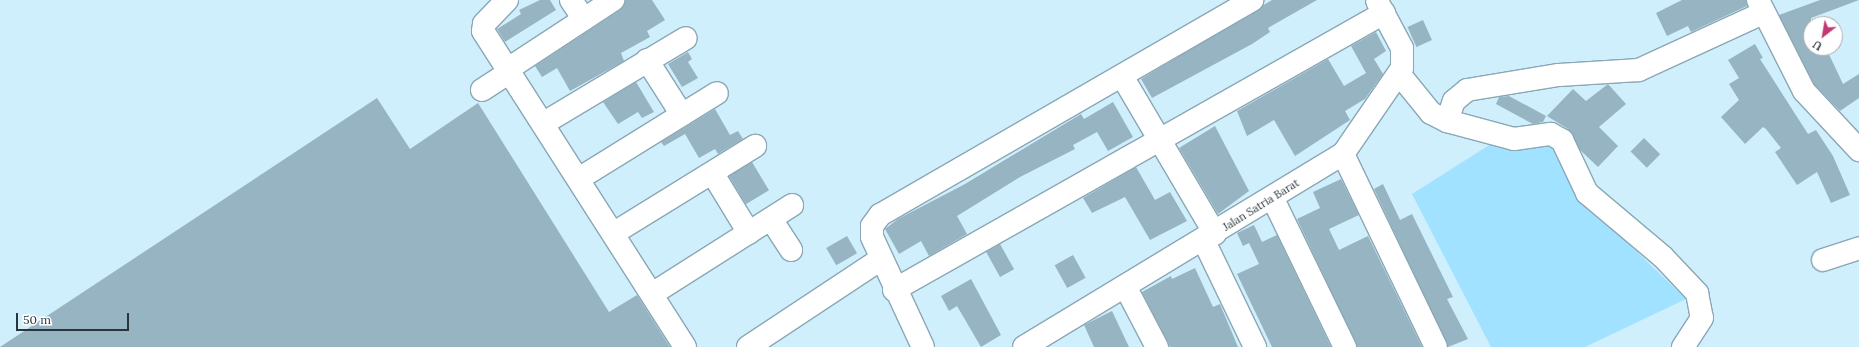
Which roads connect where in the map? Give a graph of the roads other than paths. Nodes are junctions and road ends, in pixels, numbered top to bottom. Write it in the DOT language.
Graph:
graph roads {
  1 [pos="507,0"];
  2 [pos="571,0"];
  3 [pos="613,0"];
  4 [pos="1252,0"];
  5 [pos="1764,5"];
  6 [pos="1380,6"];
  7 [pos="584,18"];
  8 [pos="686,38"];
  9 [pos="647,60"];
  10 [pos="509,70"];
  11 [pos="1122,76"];
  12 [pos="1405,81"];
  13 [pos="482,90"];
  14 [pos="717,93"];
  15 [pos="682,115"];
  16 [pos="1439,117"];
  17 [pos="544,123"];
  18 [pos="1163,141"];
  19 [pos="1858,144"];
  20 [pos="755,146"];
  21 [pos="1343,154"];
  22 [pos="712,174"];
  23 [pos="580,178"];
  24 [pos="1273,199"];
  25 [pos="792,205"];
  26 [pos="771,219"];
  27 [pos="614,233"];
  28 [pos="748,233"];
  29 [pos="1210,237"];
  30 [pos="1859,248"];
  31 [pos="791,250"];
  32 [pos="881,259"];
  33 [pos="1823,260"];
  34 [pos="1126,288"];
  35 [pos="894,290"];
  36 [pos="652,294"];
  37 [pos="760,344"];
  38 [pos="685,347"];
  39 [pos="923,347"];
  40 [pos="1024,347"];
  41 [pos="1157,347"];
  42 [pos="1255,347"];
  43 [pos="1345,347"];
  44 [pos="1436,347"];
  45 [pos="1683,347"];
  1 -- 10 [label="street"];
  2 -- 7 [label="street"];
  3 -- 7 [label="street"];
  4 -- 11 [label="street"];
  5 -- 16 [label="street"];
  5 -- 19 [label="street"];
  6 -- 12 [label="street"];
  6 -- 18 [label="street"];
  7 -- 10 [label="street"];
  8 -- 9 [label="street"];
  9 -- 15 [label="street"];
  9 -- 17 [label="street"];
  10 -- 13 [label="street"];
  10 -- 17 [label="street"];
  11 -- 18 [label="street"];
  11 -- 32 [label="street"];
  12 -- 16 [label="street"];
  12 -- 21 [label="street, Jalan Satria Barat"];
  14 -- 15 [label="street"];
  15 -- 23 [label="street"];
  16 -- 45 [label="street"];
  17 -- 23 [label="street"];
  18 -- 29 [label="street"];
  18 -- 35 [label="street"];
  20 -- 22 [label="street"];
  21 -- 24 [label="street, Jalan Satria Barat"];
  21 -- 44 [label="street"];
  22 -- 27 [label="street"];
  22 -- 28 [label="street"];
  23 -- 27 [label="street"];
  24 -- 29 [label="street, Jalan Satria Barat"];
  24 -- 43 [label="street"];
  25 -- 26 [label="street"];
  26 -- 28 [label="street"];
  26 -- 31 [label="street"];
  27 -- 36 [label="street"];
  28 -- 36 [label="street"];
  29 -- 34 [label="street, Jalan Satria Barat"];
  29 -- 42 [label="street"];
  30 -- 33 [label="street"];
  32 -- 35 [label="street"];
  32 -- 37 [label="street"];
  34 -- 40 [label="street, Jalan Satria Barat"];
  34 -- 41 [label="street"];
  35 -- 39 [label="street"];
  36 -- 38 [label="street"];
}
